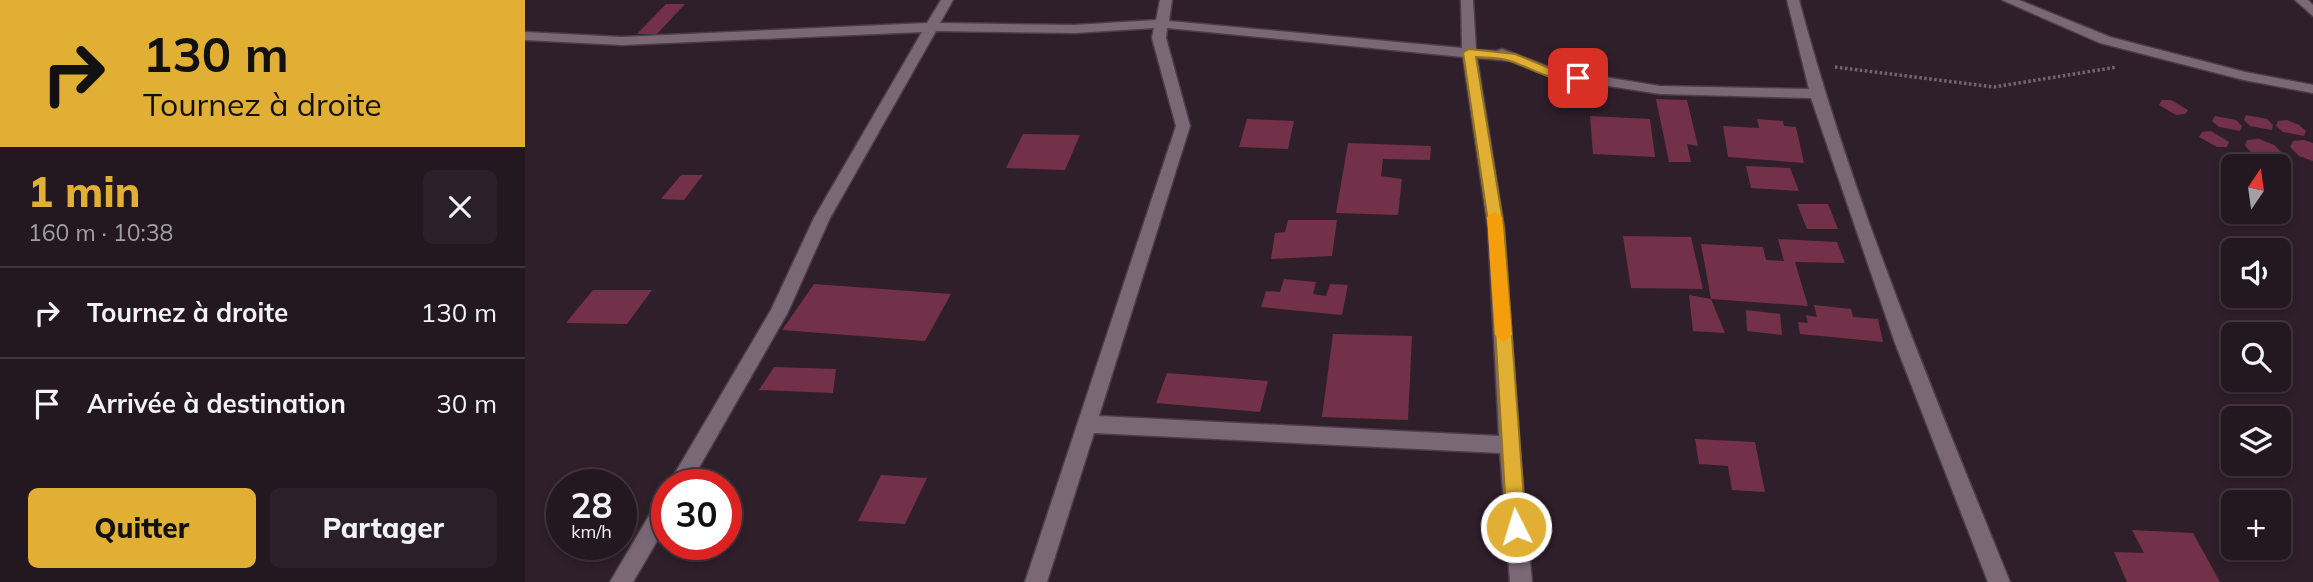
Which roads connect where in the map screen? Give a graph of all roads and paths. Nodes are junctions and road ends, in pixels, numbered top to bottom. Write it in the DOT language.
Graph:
graph roads {
  1 [pos="947,0"];
  2 [pos="1166,0"];
  3 [pos="1467,0"];
  4 [pos="1793,0"];
  5 [pos="2008,0"];
  6 [pos="2301,0"];
  7 [pos="2313,12"];
  8 [pos="1162,24"];
  9 [pos="934,27"];
  10 [pos="525,36"];
  11 [pos="1468,45"];
  12 [pos="1809,64"];
  13 [pos="2118,66"];
  14 [pos="2313,89"];
  15 [pos="1817,94"];
  16 [pos="1087,424"];
  17 [pos="1509,445"];
  18 [pos="687,469"];
  19 [pos="651,532"];
  20 [pos="621,582"];
  21 [pos="1036,582"];
  22 [pos="1521,582"];
  23 [pos="1999,582"];
  1 -- 9 [label="street"];
  2 -- 8 [label="street"];
  3 -- 11 [label="street"];
  4 -- 12 [label="street"];
  5 -- 14 [label="street"];
  6 -- 7 [label="street"];
  8 -- 9 [label="street"];
  8 -- 11 [label="street"];
  8 -- 16 [label="street"];
  9 -- 10 [label="street"];
  9 -- 18 [label="street"];
  11 -- 15 [label="street"];
  11 -- 17 [label="street"];
  12 -- 13 [label="path"];
  12 -- 15 [label="street"];
  15 -- 23 [label="street"];
  16 -- 17 [label="street"];
  16 -- 21 [label="street"];
  17 -- 22 [label="street"];
  19 -- 20 [label="street"];
}
